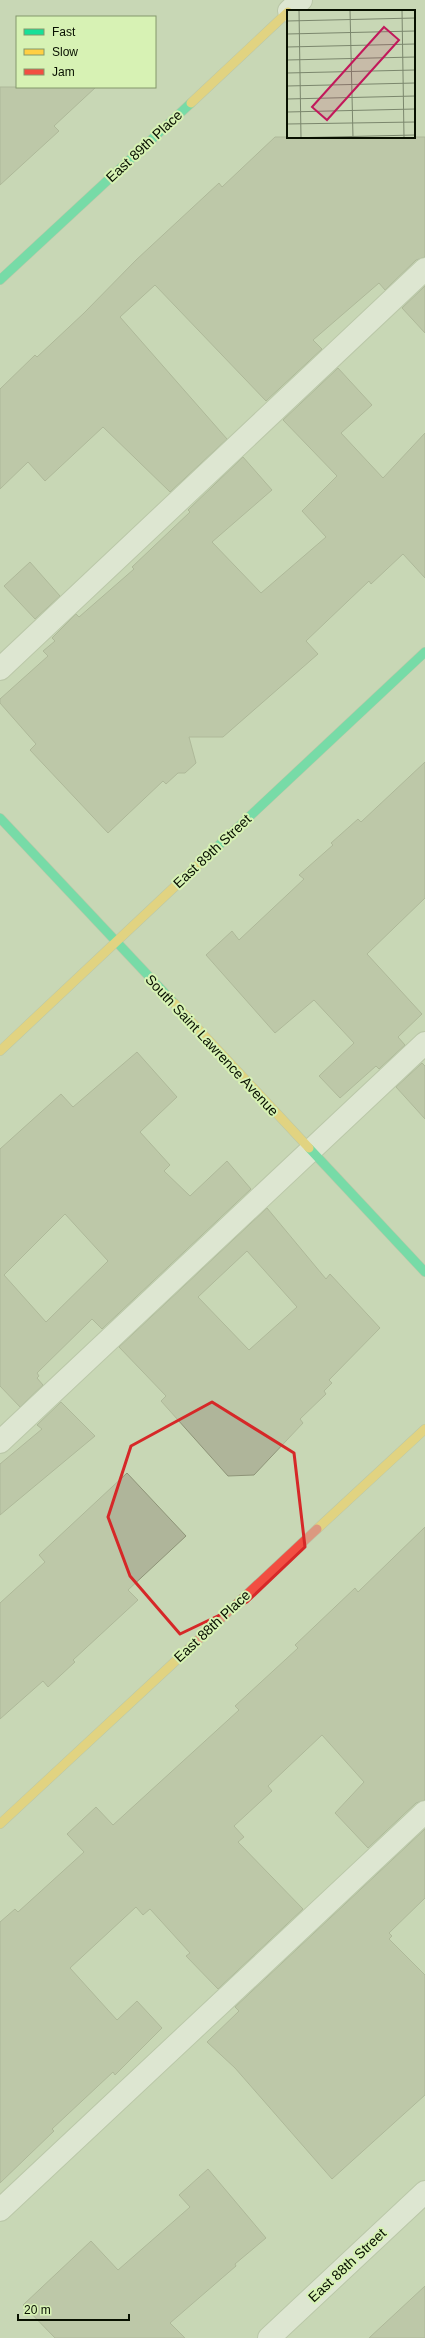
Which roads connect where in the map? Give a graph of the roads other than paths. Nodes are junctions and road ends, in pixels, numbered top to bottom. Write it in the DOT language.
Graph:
graph roads {
  1 [pos="301,0"];
  2 [pos="291,10"];
  3 [pos="287,14"];
  4 [pos="425,269"];
  5 [pos="0,280"];
  6 [pos="425,652"];
  7 [pos="0,669"];
  8 [pos="0,818"];
  9 [pos="116,942"];
  10 [pos="425,1043"];
  11 [pos="0,1051"];
  12 [pos="311,1150"];
  13 [pos="425,1272"];
  14 [pos="425,1429"];
  15 [pos="0,1442"];
  16 [pos="425,1812"];
  17 [pos="0,1824"];
  18 [pos="425,2192"];
  19 [pos="0,2210"];
  20 [pos="269,2338"];
  1 -- 2 [label="street, East 89th Place"];
  3 -- 5 [label="street, East 89th Place"];
  4 -- 7 [label="street"];
  6 -- 9 [label="street, East 89th Street"];
  8 -- 9 [label="street, South Saint Lawrence Avenue"];
  9 -- 11 [label="street, East 89th Street"];
  9 -- 12 [label="street, South Saint Lawrence Avenue"];
  10 -- 12 [label="street"];
  12 -- 13 [label="street, South Saint Lawrence Avenue"];
  12 -- 15 [label="street"];
  14 -- 17 [label="street, East 88th Place"];
  16 -- 19 [label="street"];
  18 -- 20 [label="street, East 88th Street"];
}
